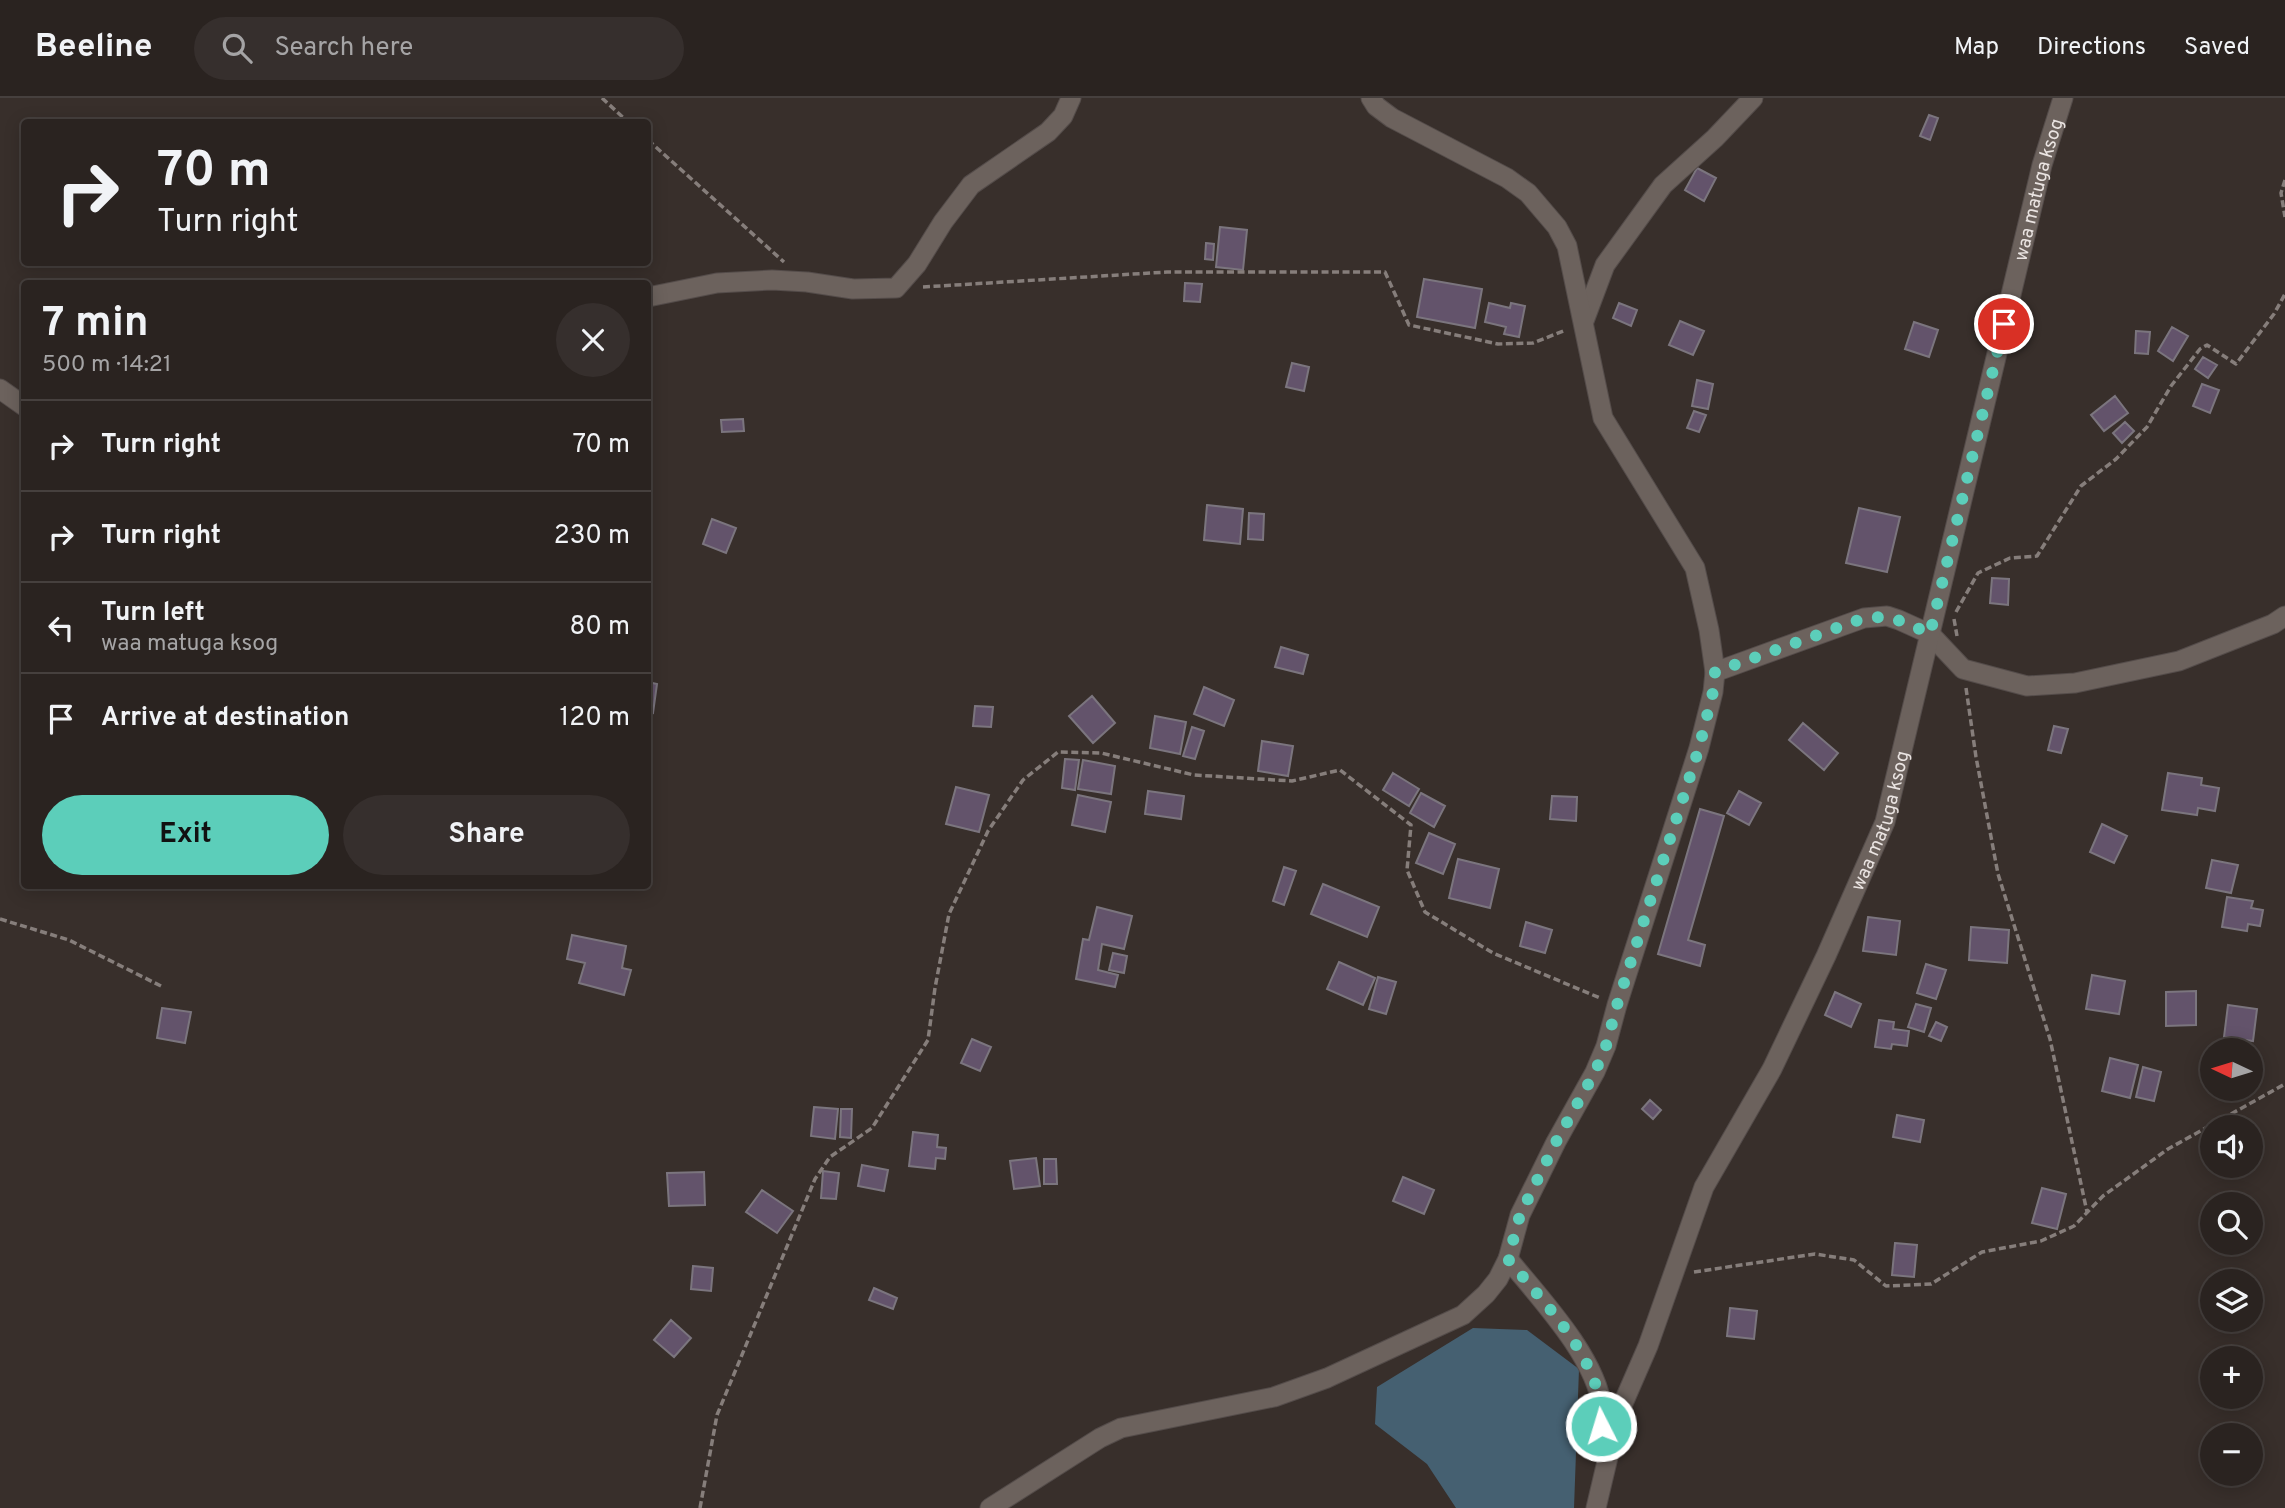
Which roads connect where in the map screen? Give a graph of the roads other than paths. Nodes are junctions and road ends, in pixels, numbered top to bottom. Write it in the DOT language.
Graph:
graph roads {
  1 [pos="1071,98"];
  2 [pos="1371,98"];
  3 [pos="1753,98"];
  4 [pos="2063,98"];
  5 [pos="651,296"];
  6 [pos="1583,322"];
  7 [pos="0,389"];
  8 [pos="21,404"];
  9 [pos="2285,616"];
  10 [pos="1930,634"];
  11 [pos="1715,672"];
  12 [pos="1508,1259"];
  13 [pos="990,1508"];
  14 [pos="1595,1508"];
  1 -- 5 [label="street"];
  2 -- 6 [label="street"];
  3 -- 6 [label="street"];
  4 -- 10 [label="street, waa matuga ksog"];
  6 -- 11 [label="street"];
  7 -- 8 [label="street"];
  9 -- 10 [label="street"];
  10 -- 11 [label="street"];
  10 -- 14 [label="street, waa matuga ksog"];
  11 -- 12 [label="street"];
  12 -- 13 [label="street"];
  12 -- 14 [label="street"];
}
